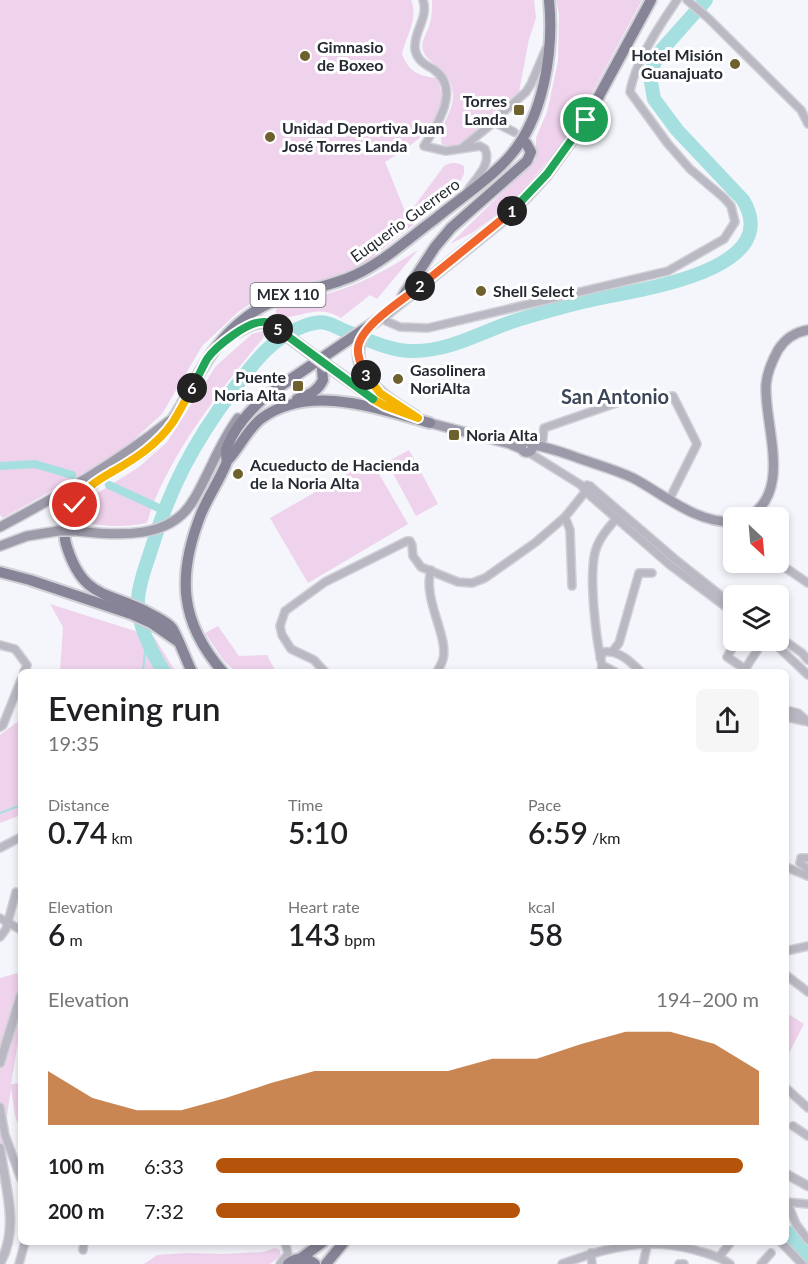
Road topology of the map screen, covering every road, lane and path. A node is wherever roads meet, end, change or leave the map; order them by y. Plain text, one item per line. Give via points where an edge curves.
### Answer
1 (423, 0) edge
2 (549, 0) edge
3 (651, 0) edge
4 (677, 0) edge
5 (689, 1) edge
6 (551, 39) junction
7 (808, 124) edge
8 (489, 125) junction
9 (514, 132) dead end
10 (526, 142) dead end
11 (460, 149) junction
12 (463, 197) junction
13 (396, 306) junction
14 (382, 317) junction
15 (368, 327) junction
16 (808, 330) edge
17 (210, 356) junction
18 (326, 368) junction
19 (266, 396) junction
20 (182, 405) junction
21 (418, 418) junction
22 (430, 423) junction
23 (252, 428) junction
24 (530, 447) junction
25 (227, 462) junction
26 (588, 489) junction
27 (669, 500) junction
28 (761, 507) edge
29 (565, 517) junction
30 (617, 518) junction
31 (723, 522) edge
32 (0, 527) edge
33 (0, 546) edge
34 (432, 570) junction
35 (789, 570) edge
36 (0, 572) edge
37 (652, 573) dead end
38 (808, 583) edge
39 (572, 586) dead end
40 (723, 597) edge
41 (723, 605) edge
42 (177, 641) junction
43 (789, 643) edge
44 (0, 645) edge
45 (731, 651) edge
46 (757, 651) edge
47 (783, 651) edge
48 (612, 652) junction
49 (808, 660) edge
50 (601, 665) edge
51 (25, 669) edge
52 (191, 669) edge
53 (221, 669) edge
54 (323, 669) edge
55 (438, 669) edge
56 (638, 669) edge
57 (808, 675) edge
58 (18, 688) edge
59 (789, 711) edge
60 (789, 718) edge
61 (807, 722) edge
62 (0, 727) edge
63 (18, 839) edge
64 (0, 848) edge
65 (808, 858) edge
66 (789, 868) edge
67 (808, 869) edge
68 (808, 876) edge
69 (16, 892) dead end
70 (3, 920) edge
71 (18, 928) edge
72 (0, 937) edge
73 (808, 946) edge
74 (789, 950) edge
75 (789, 977) edge
76 (808, 992) edge
77 (18, 1005) edge
78 (0, 1063) edge
79 (789, 1091) edge
80 (0, 1107) edge
81 (808, 1108) edge
82 (794, 1126) dead end
83 (808, 1136) edge
84 (0, 1148) edge
85 (18, 1171) edge
86 (789, 1176) edge
87 (808, 1186) edge
88 (789, 1202) edge
89 (808, 1204) edge
90 (789, 1209) edge
91 (808, 1240) edge
92 (24, 1245) edge
93 (286, 1245) edge
94 (319, 1245) edge
95 (342, 1245) edge
96 (629, 1245) edge
97 (648, 1245) edge
98 (670, 1245) edge
99 (729, 1245) edge
100 (784, 1245) edge
101 (591, 1253) junction
102 (771, 1253) dead end
103 (719, 1257) junction
104 (301, 1258) junction
105 (644, 1262) edge
106 (0, 1263) edge
107 (19, 1264) edge
108 (280, 1264) edge
109 (288, 1264) edge
110 (315, 1264) edge
111 (326, 1264) edge
112 (561, 1264) edge
113 (592, 1264) edge
114 (651, 1264) edge
115 (679, 1264) edge
116 (684, 1264) edge
117 (730, 1264) edge
118 (761, 1264) edge
119 (802, 1264) edge

1 - 11 street via 417,56 442,76 447,95 442,115 424,146 446,152
2 - 6 main road, Euquerio Guerrero / MEX 110
3 - 13 main road via 586,120 547,174 501,221
4 - 14 street via 655,31 630,92 690,169 731,206 735,222 724,238 668,271 483,316 428,328 400,327
5 - 7 street via 801,110
6 - 8 street via 526,92
6 - 12 main road, Euquerio Guerrero / MEX 110 via 539,96 521,139 509,158
8 - 9 street via 498,123
8 - 11 street
10 - 13 main road via 531,152 527,161 451,228
11 - 12 street via 480,146 488,157
12 - 17 main road, Euquerio Guerrero / MEX 110 via 363,271 267,303 235,327
13 - 14 main road
14 - 15 main road
15 - 19 main road
15 - 21 main road via 358,347 361,366 380,393
16 - 28 main road via 791,336 781,345 769,369 766,385 773,484
17 - 18 main road, bridge via 235,333 263,322 297,342
17 - 20 main road, Euquerio Guerrero / MEX 110
18 - 21 main road via 378,402
18 - 23 main road via 317,390 262,411
19 - 25 main road via 241,422 225,449
19 - 33 main road, bridge via 239,417 221,442 194,500 177,520 165,527 114,533 58,531
20 - 32 main road via 170,420 119,459
20 - 42 main road, Euquerio Guerrero / MEX 110 via 174,421 150,447 81,495 68,517 65,533 66,543 90,588 145,611 172,628
21 - 22 main road
22 - 23 main road via 354,404 320,401 272,412
22 - 24 main road
23 - 25 main road
24 - 26 street
24 - 27 main road via 616,471
24 - 27 street via 544,428 622,401 673,396 697,444
25 - 53 main road via 201,514 187,568 187,610 199,639
26 - 29 street
26 - 30 street
26 - 40 street
27 - 31 main road
29 - 34 street via 485,578 472,583 458,582
29 - 39 street via 570,531
30 - 41 street
30 - 50 street via 596,549 594,564 594,613
34 - 54 street via 418,564 407,541 325,582 285,610 280,626 291,649
34 - 55 street via 432,601 444,657
35 - 38 street
36 - 42 main road via 131,614
37 - 48 street via 639,573 619,643
42 - 52 main road, MEX 110
43 - 49 street
44 - 51 street via 15,649 27,664
45 - 46 street via 727,657 745,669
47 - 57 street
48 - 50 street via 604,652
48 - 56 street via 627,658
58 - 62 street
59 - 61 street
60 - 61 street
63 - 64 street
65 - 67 street via 801,858 800,863
66 - 68 street
69 - 70 street
70 - 71 street
70 - 72 street via 6,929
73 - 74 street
75 - 76 street
77 - 78 street
79 - 81 street
80 - 85 street
82 - 83 street
84 - 106 street via 11,1226
86 - 87 street
88 - 89 street
90 - 91 street
92 - 107 street
93 - 108 street via 288,1254
94 - 104 main road
95 - 111 main road
96 - 101 street
97 - 105 street
98 - 103 street
99 - 103 street
100 - 119 street
101 - 112 street
101 - 113 street
102 - 118 street
103 - 117 street
104 - 109 main road
104 - 110 main road
105 - 114 street
115 - 116 street

